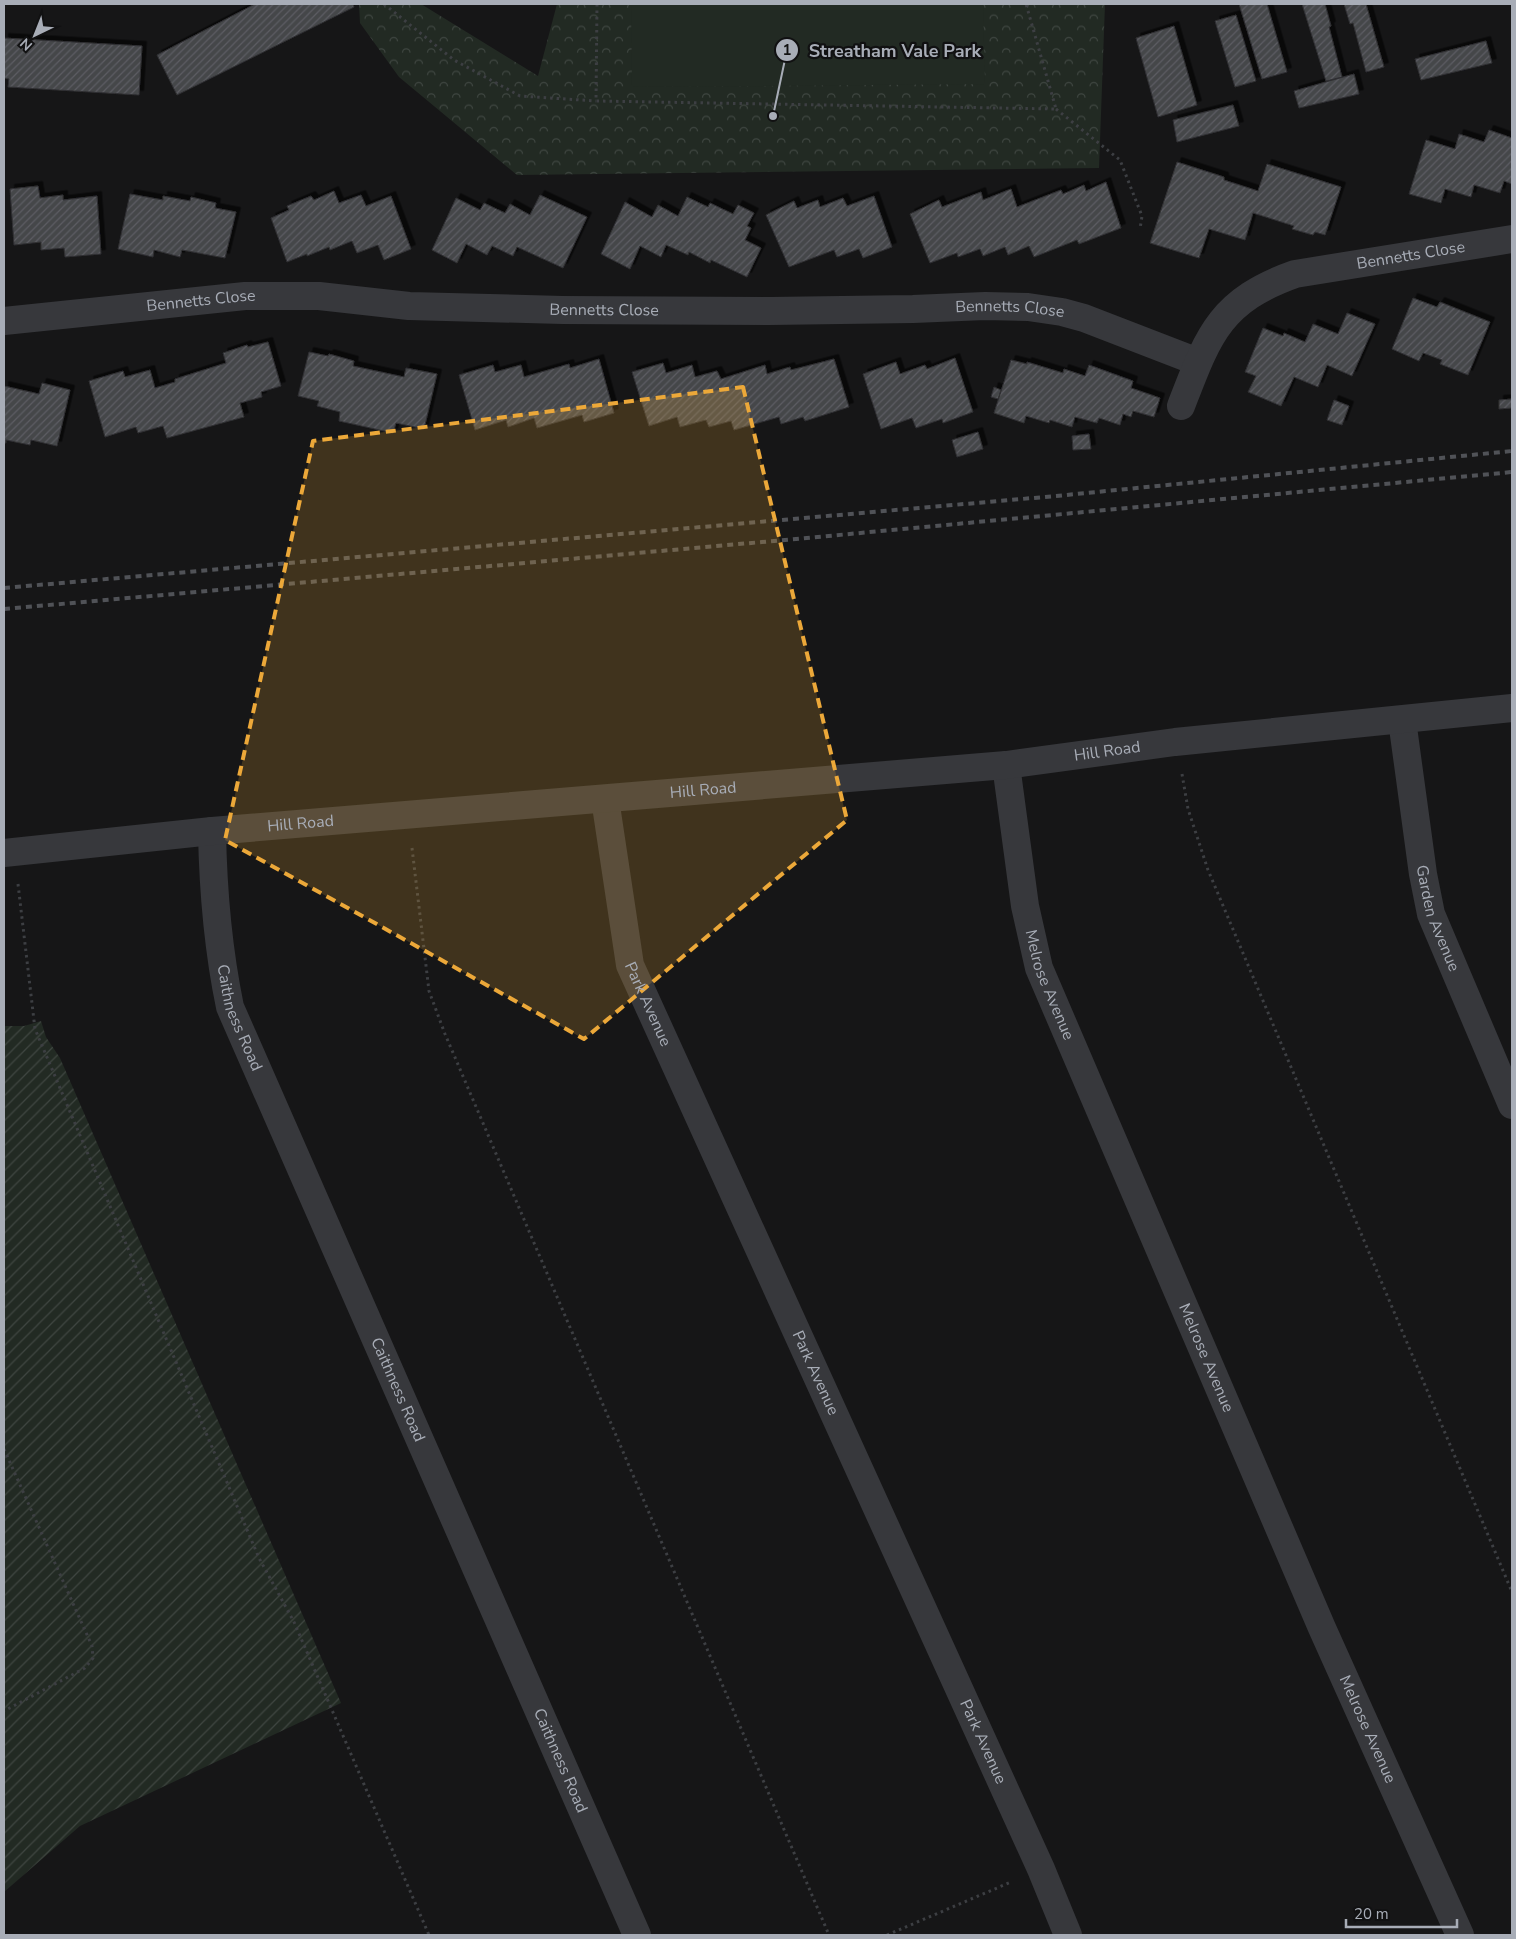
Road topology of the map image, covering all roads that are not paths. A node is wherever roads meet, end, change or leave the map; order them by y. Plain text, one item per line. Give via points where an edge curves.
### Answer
1 (1512, 239) edge
2 (4, 322) edge
3 (1198, 362) junction
4 (1181, 406) dead end
5 (1512, 708) edge
6 (1402, 720) junction
7 (1006, 765) junction
8 (605, 799) junction
9 (212, 831) junction
10 (9, 852) edge
11 (1512, 1106) edge
12 (636, 1935) edge
13 (1068, 1935) edge
14 (1460, 1935) edge

1 - 3 street, Bennetts Close via 1351,264 1295,274 1276,281 1245,298 1226,316 1207,341
2 - 3 street, Bennetts Close via 274,295 319,296 409,306 562,310 779,311 1010,306 1076,316
3 - 4 street, Bennetts Close
5 - 6 street, Hill Road
6 - 7 street, Hill Road via 1175,742
6 - 11 street, Garden Avenue via 1431,914
7 - 8 street, Hill Road
7 - 14 street, Melrose Avenue via 1025,906 1039,968 1322,1628
8 - 9 street, Hill Road
8 - 13 street, Park Avenue via 630,965 1041,1869
9 - 10 street, Hill Road
9 - 12 street, Caithness Road via 221,964 230,1007

